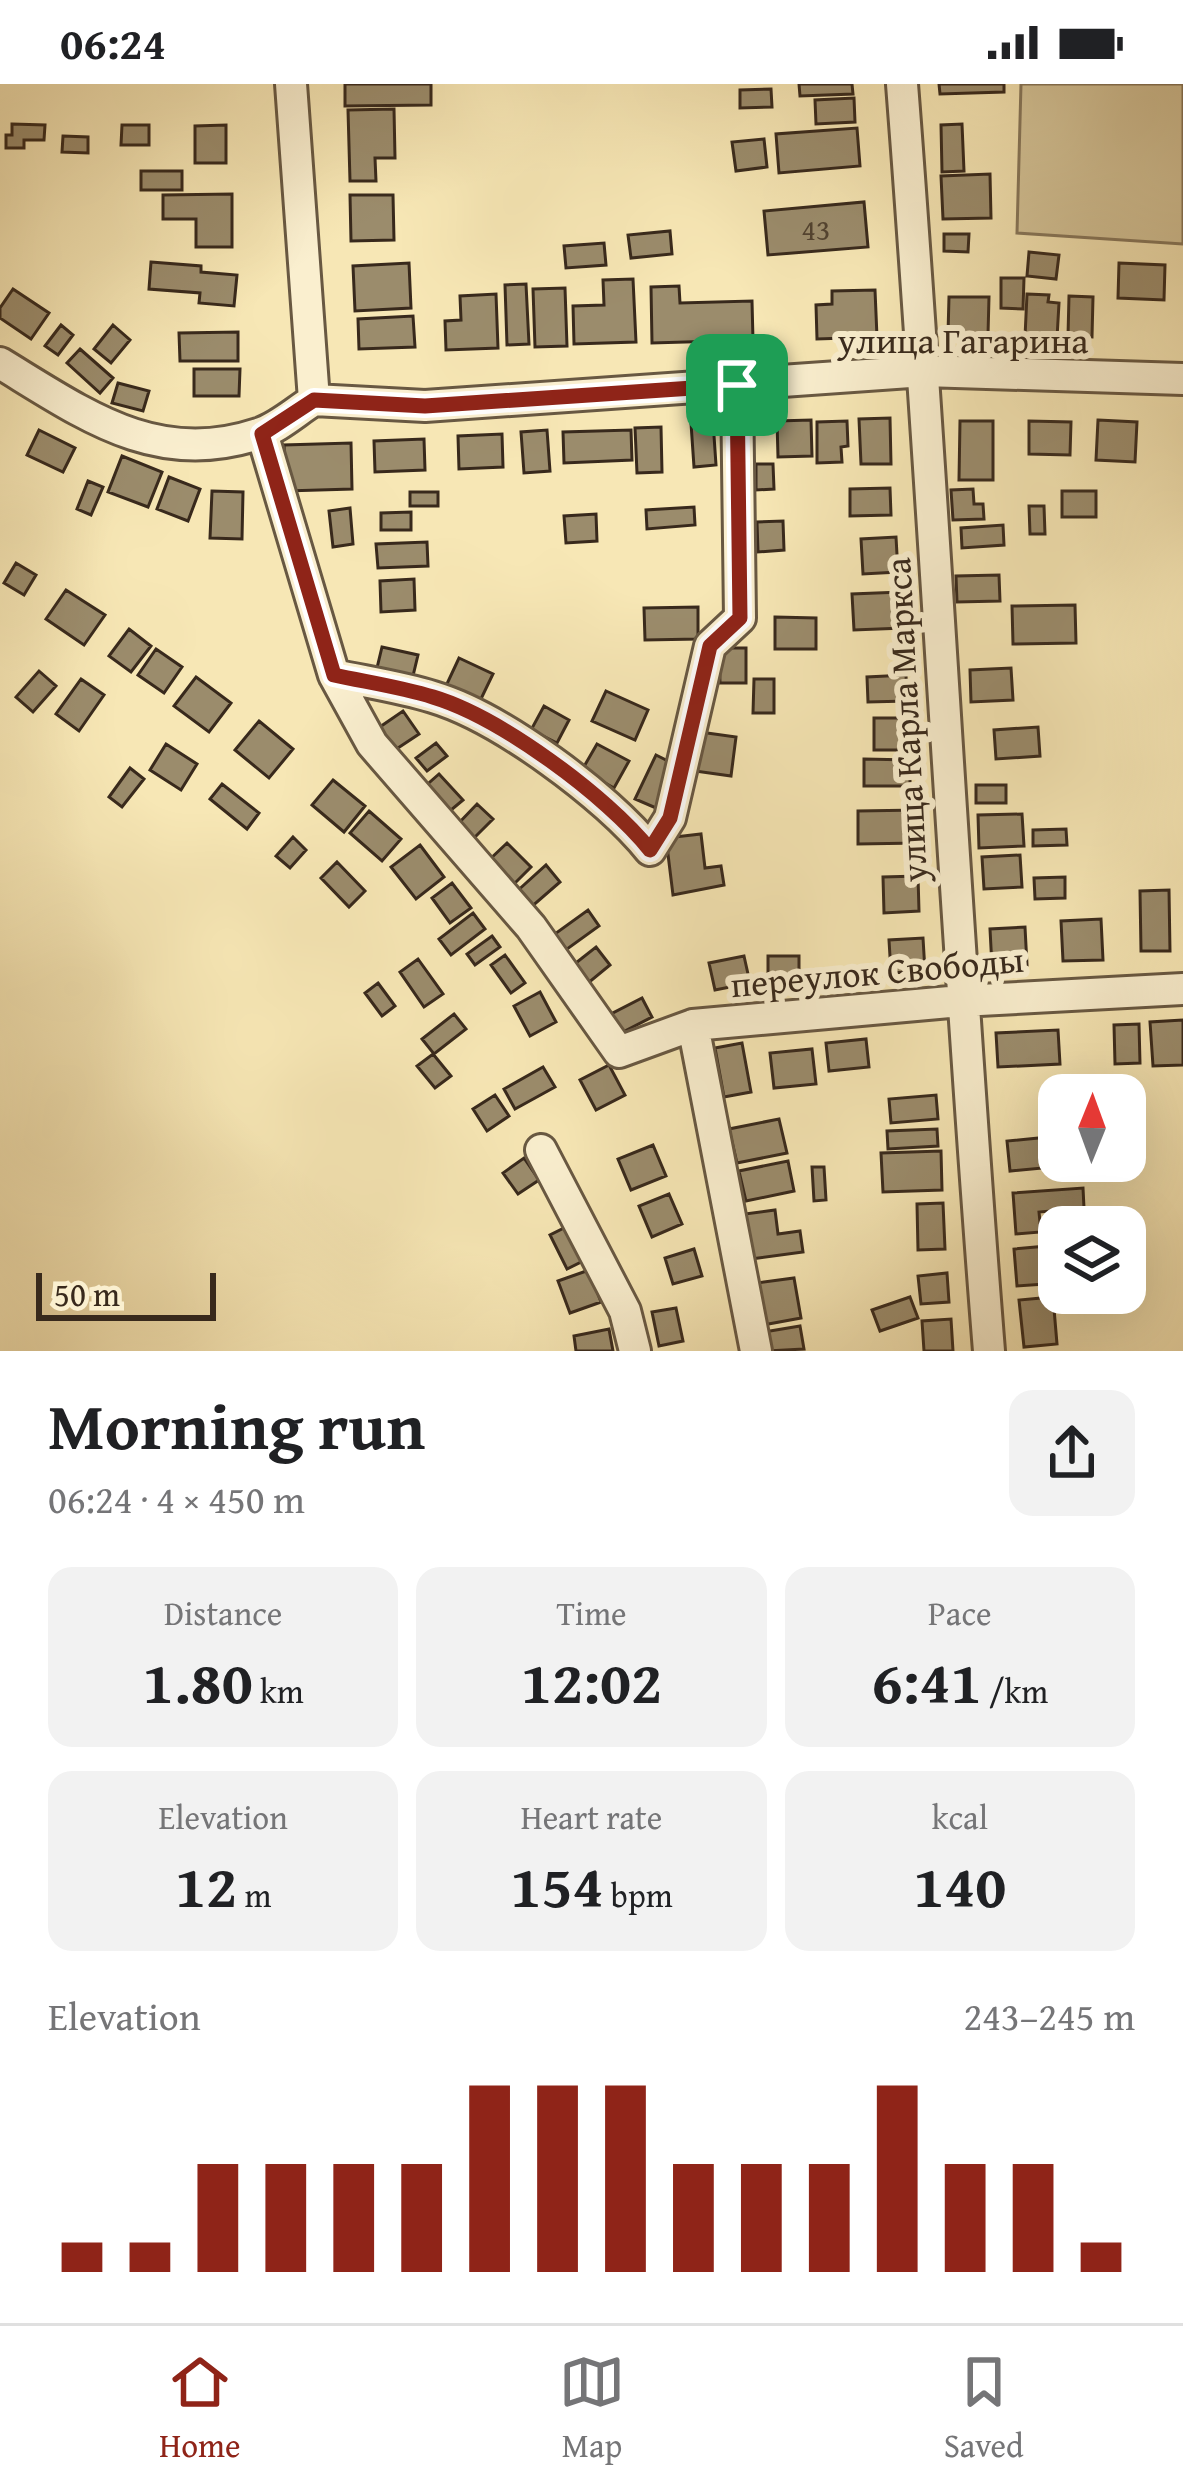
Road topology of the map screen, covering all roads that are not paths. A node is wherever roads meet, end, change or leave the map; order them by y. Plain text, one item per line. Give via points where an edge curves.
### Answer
1 (291, 84) edge
2 (902, 84) edge
3 (0, 364) edge
4 (925, 370) junction
5 (1183, 379) edge
6 (737, 385) junction
7 (314, 400) junction
8 (262, 434) junction
9 (334, 675) junction
10 (1183, 989) edge
11 (961, 1001) junction
12 (693, 1025) junction
13 (541, 1150) dead end
14 (634, 1351) edge
15 (756, 1351) edge
16 (989, 1351) edge

1 - 7 street
2 - 4 street, улица Карла Маркса
3 - 8 street via 112,430 165,445
4 - 5 street, улица Гагарина
4 - 6 street, улица Гагарина
4 - 11 street, улица Карла Маркса
6 - 7 street, улица Гагарина via 425,406
6 - 9 street via 740,618 710,646 670,818 650,850 626,819 518,739 436,698
7 - 8 street
8 - 9 street
9 - 12 street via 372,744 531,927 620,1052
10 - 11 street, переулок Свободы
11 - 12 street, переулок Свободы
11 - 16 street, улица Карла Маркса
12 - 15 street, переулок Свободы
13 - 14 street via 625,1311

